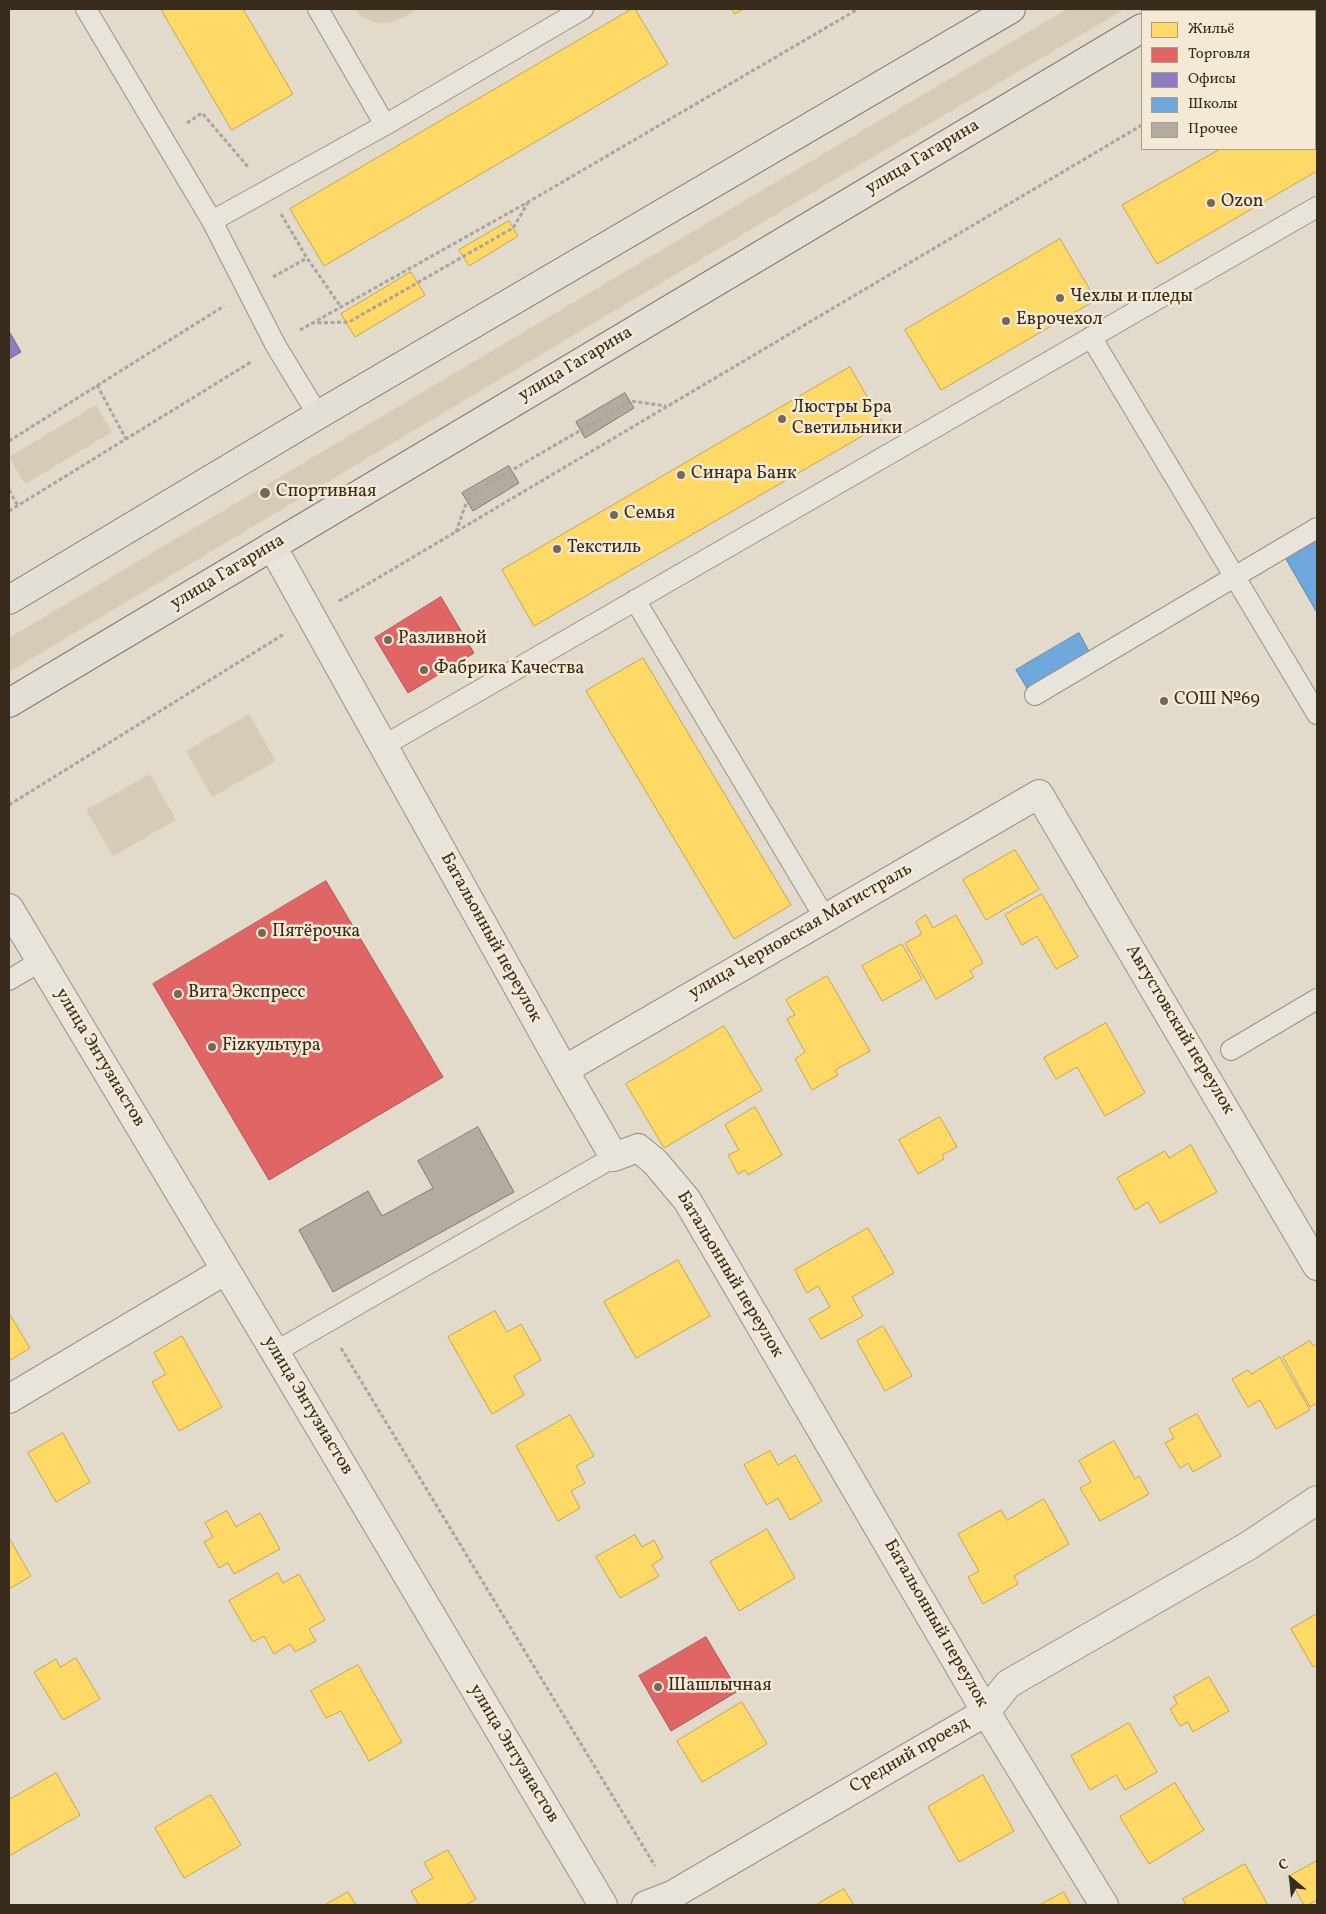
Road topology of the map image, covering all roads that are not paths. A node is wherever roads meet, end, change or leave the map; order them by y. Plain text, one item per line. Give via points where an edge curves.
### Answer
1 (86, 9) edge
2 (318, 9) edge
3 (583, 9) edge
4 (1011, 9) edge
5 (1141, 29) edge
6 (385, 125) junction
7 (1317, 207) edge
8 (212, 220) junction
9 (1091, 337) junction
10 (318, 415) junction
11 (1317, 528) edge
12 (272, 546) junction
13 (1234, 576) junction
14 (9, 600) edge
15 (636, 600) junction
16 (1035, 695) dead end
17 (9, 703) edge
18 (1317, 714) edge
19 (382, 746) junction
20 (1039, 794) joint
21 (9, 908) edge
22 (825, 918) junction
23 (41, 961) junction
24 (9, 980) edge
25 (1317, 999) edge
26 (1231, 1050) dead end
27 (564, 1070) junction
28 (614, 1157) junction
29 (1317, 1266) edge
30 (226, 1270) junction
31 (276, 1352) junction
32 (9, 1399) edge
33 (1317, 1500) edge
34 (986, 1712) junction
35 (603, 1905) edge
36 (646, 1905) edge
37 (1104, 1905) edge

1 - 8 lane
2 - 6 lane
3 - 6 lane
4 - 10 main road
5 - 12 main road, улица Гагарина
6 - 8 lane
7 - 9 lane
8 - 10 lane via 276,346
9 - 13 lane
9 - 15 lane
10 - 14 main road
11 - 13 lane
12 - 17 main road, улица Гагарина
12 - 19 street, Батальонный переулок
13 - 16 lane
13 - 18 lane
15 - 19 lane
15 - 22 lane
19 - 27 street, Батальонный переулок
20 - 22 street, улица Черновская Магистраль
20 - 29 street, Августовский переулок
21 - 23 street, улица Энтузиастов
22 - 27 street, улица Черновская Магистраль
23 - 24 lane
23 - 30 street, улица Энтузиастов
25 - 26 lane
27 - 28 street, Батальонный переулок
28 - 31 lane
28 - 34 street, Батальонный переулок via 638,1148 655,1162 687,1200
30 - 31 street, улица Энтузиастов
30 - 32 street
31 - 35 street, улица Энтузиастов
33 - 34 street, Средний проезд via 1248,1546 1008,1684
34 - 36 street, Средний проезд via 672,1895
34 - 37 street, Батальонный переулок

